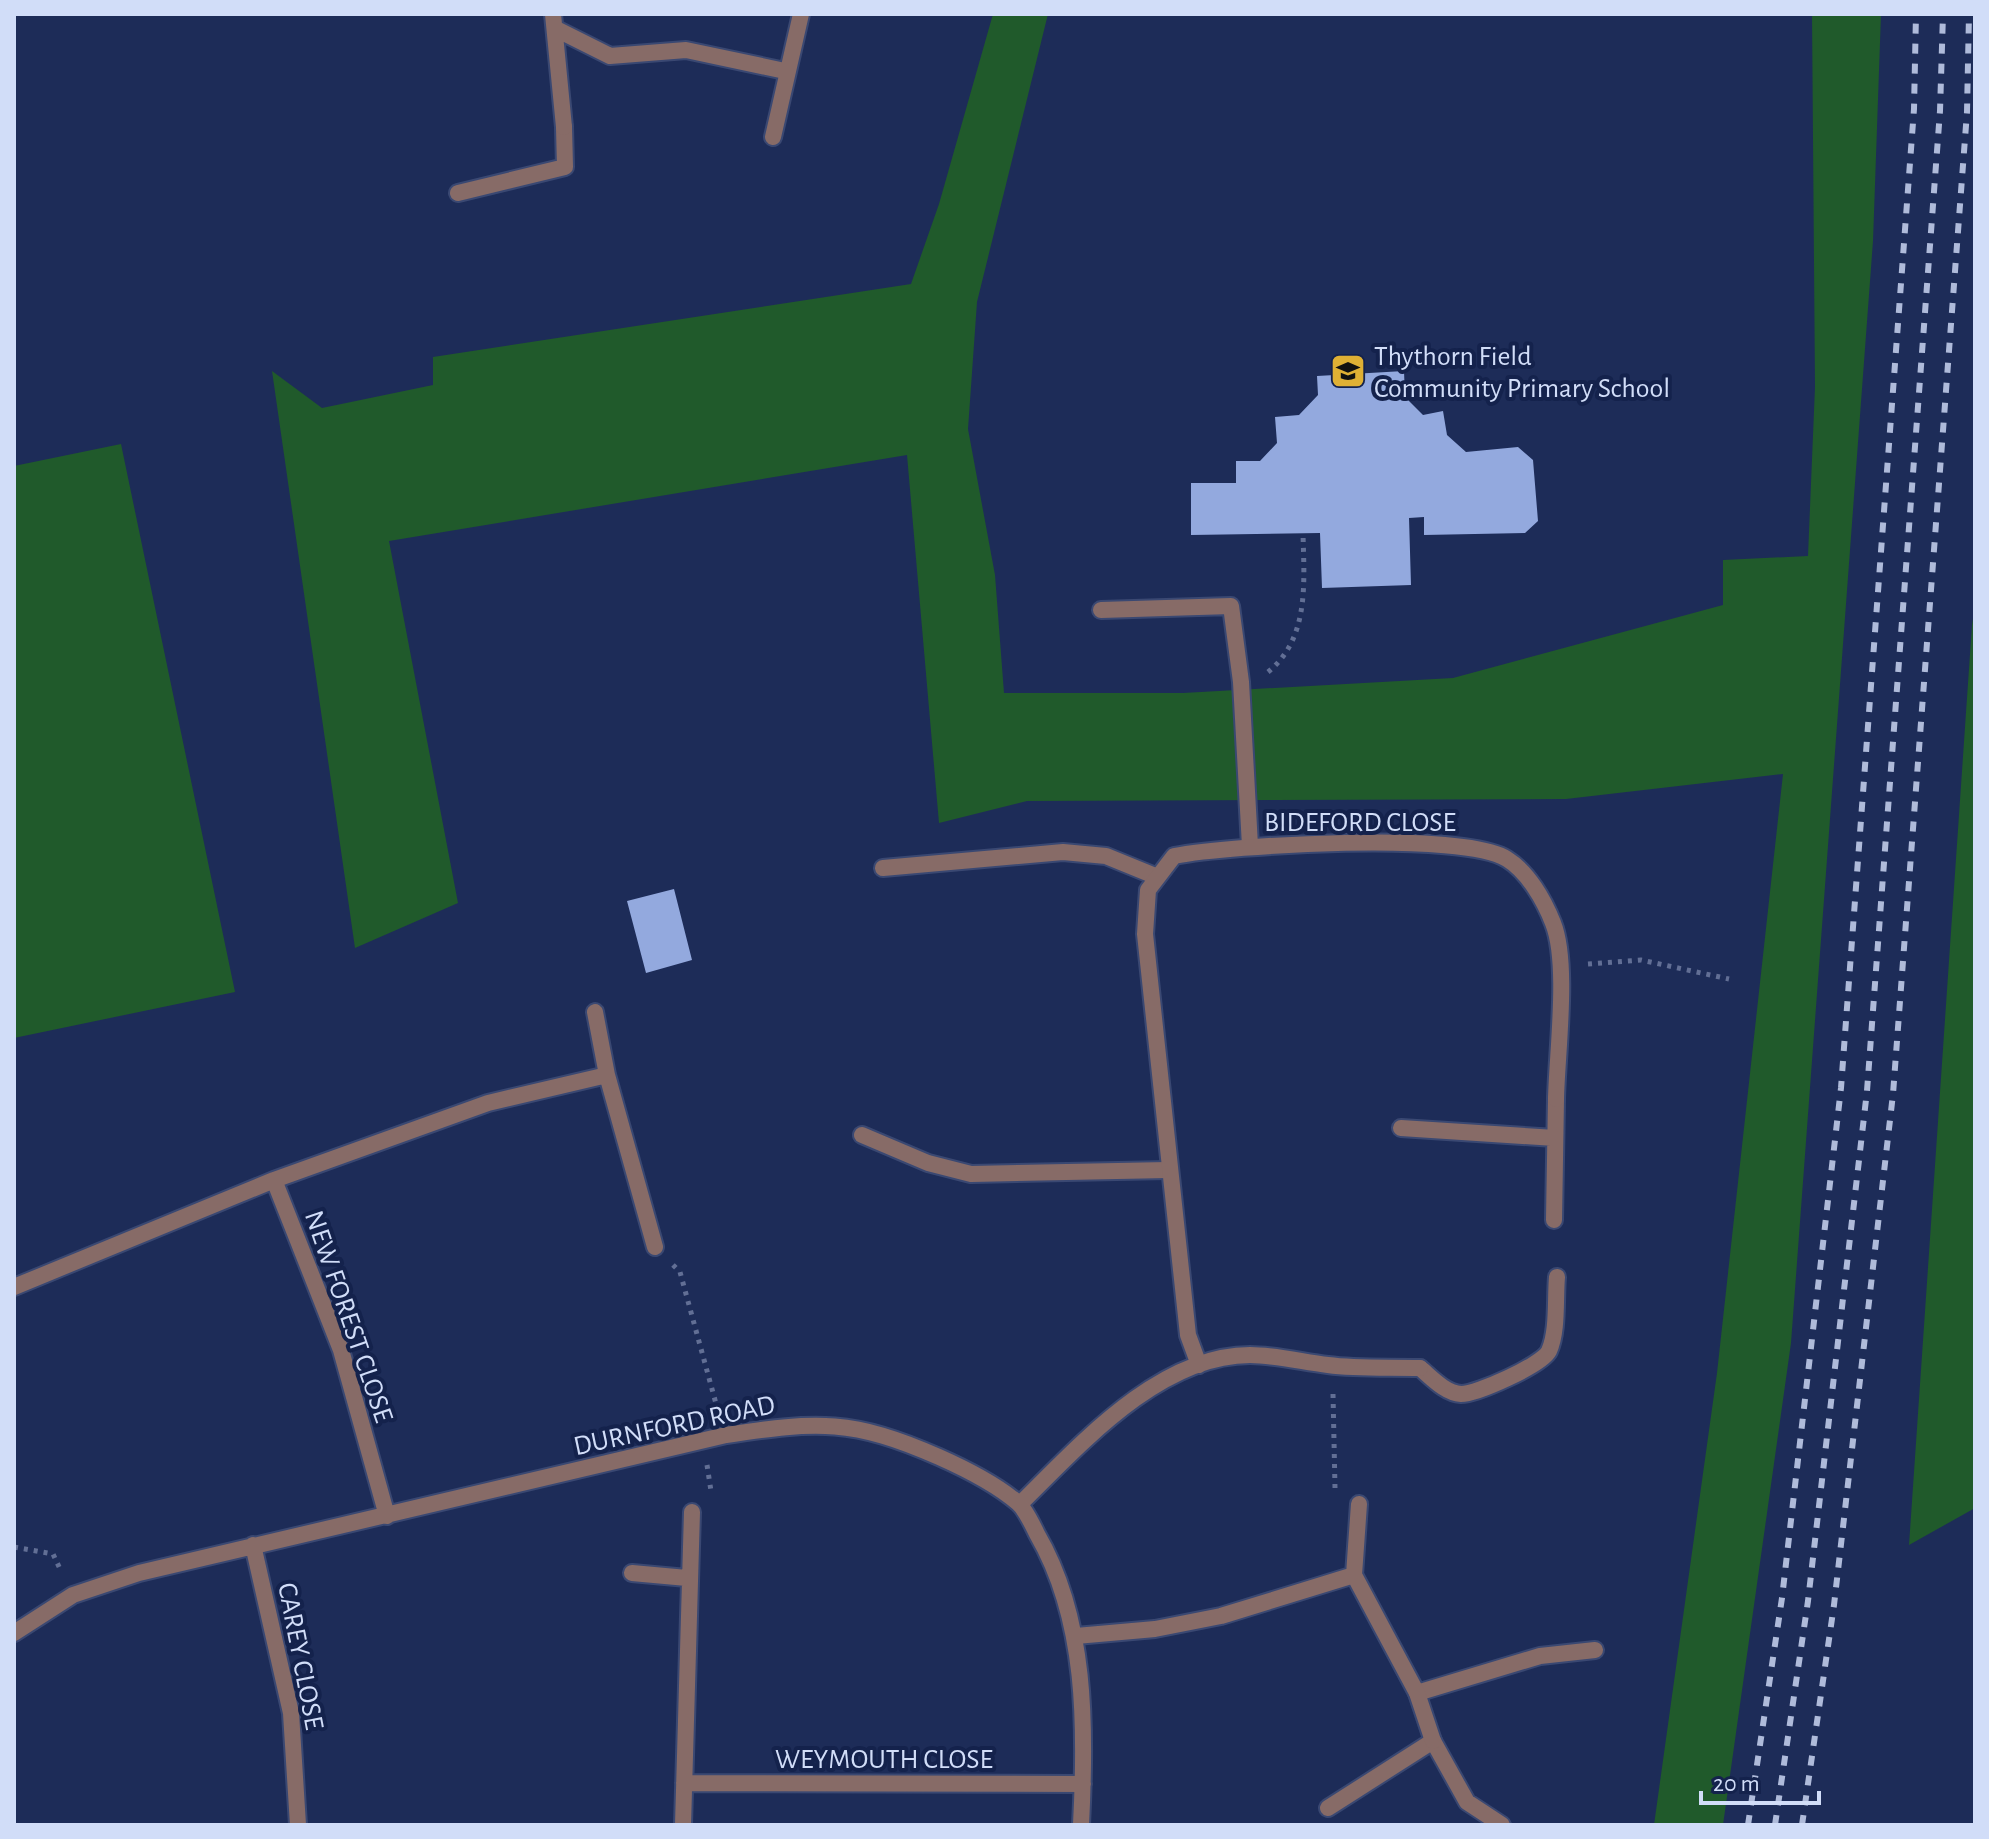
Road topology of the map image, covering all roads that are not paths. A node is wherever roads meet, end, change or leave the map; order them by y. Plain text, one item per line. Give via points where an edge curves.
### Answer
1 (801, 14) edge
2 (554, 22) edge
3 (785, 71) junction
4 (773, 137) dead end
5 (458, 193) dead end
6 (1101, 610) dead end
7 (1250, 846) junction
8 (883, 868) dead end
9 (1155, 876) junction
10 (595, 1012) dead end
11 (607, 1075) junction
12 (1401, 1128) dead end
13 (862, 1135) dead end
14 (1555, 1138) junction
15 (1168, 1170) junction
16 (274, 1180) junction
17 (1554, 1220) dead end
18 (655, 1247) road end
19 (1557, 1277) dead end
20 (14, 1287) edge
21 (1199, 1365) junction
22 (1020, 1504) junction
23 (1359, 1504) dead end
24 (692, 1512) dead end
25 (387, 1516) junction
26 (253, 1545) junction
27 (632, 1573) dead end
28 (1354, 1575) junction
29 (687, 1578) junction
30 (14, 1633) edge
31 (1076, 1636) junction
32 (1595, 1650) dead end
33 (1417, 1693) junction
34 (1433, 1741) junction
35 (684, 1783) junction
36 (1083, 1784) junction
37 (1328, 1808) dead end
38 (298, 1825) edge
39 (683, 1825) edge
40 (1081, 1825) edge
41 (1502, 1825) edge

1 - 3 street
2 - 3 street via 610,56 686,50
2 - 5 street via 565,167
3 - 4 street
6 - 7 street via 1231,606
7 - 9 street, BIDEFORD CLOSE via 1174,856
7 - 14 street, BIDEFORD CLOSE via 1435,844 1475,847 1507,859 1537,890 1554,924 1560,966
8 - 9 street via 1063,852 1106,856
9 - 15 street via 1148,890 1145,934
10 - 11 street
11 - 16 street via 488,1103
11 - 18 street
12 - 14 street
13 - 15 street via 928,1163 971,1174
14 - 17 street, BIDEFORD CLOSE
15 - 21 street via 1188,1335
16 - 20 street
16 - 25 street, NEW FOREST CLOSE via 341,1350
19 - 21 street via 1547,1354 1536,1365 1461,1394 1444,1388 1420,1368 1333,1366 1249,1355
21 - 22 street via 1104,1421
22 - 25 street, DURNFORD ROAD via 964,1468 890,1436 842,1425 795,1425 726,1435
22 - 31 street, DURNFORD ROAD via 1056,1565
23 - 28 street
24 - 29 street
25 - 26 street, DURNFORD ROAD
26 - 30 street, DURNFORD ROAD via 73,1595
26 - 38 street, CAREY CLOSE via 291,1713
27 - 29 street
28 - 31 street via 1221,1616
28 - 33 street
29 - 35 street
31 - 36 street, DURNFORD ROAD
32 - 33 street via 1540,1656
33 - 34 street
34 - 37 street
34 - 41 street via 1467,1802
35 - 36 street, WEYMOUTH CLOSE
35 - 39 street
36 - 40 street, DURNFORD ROAD

